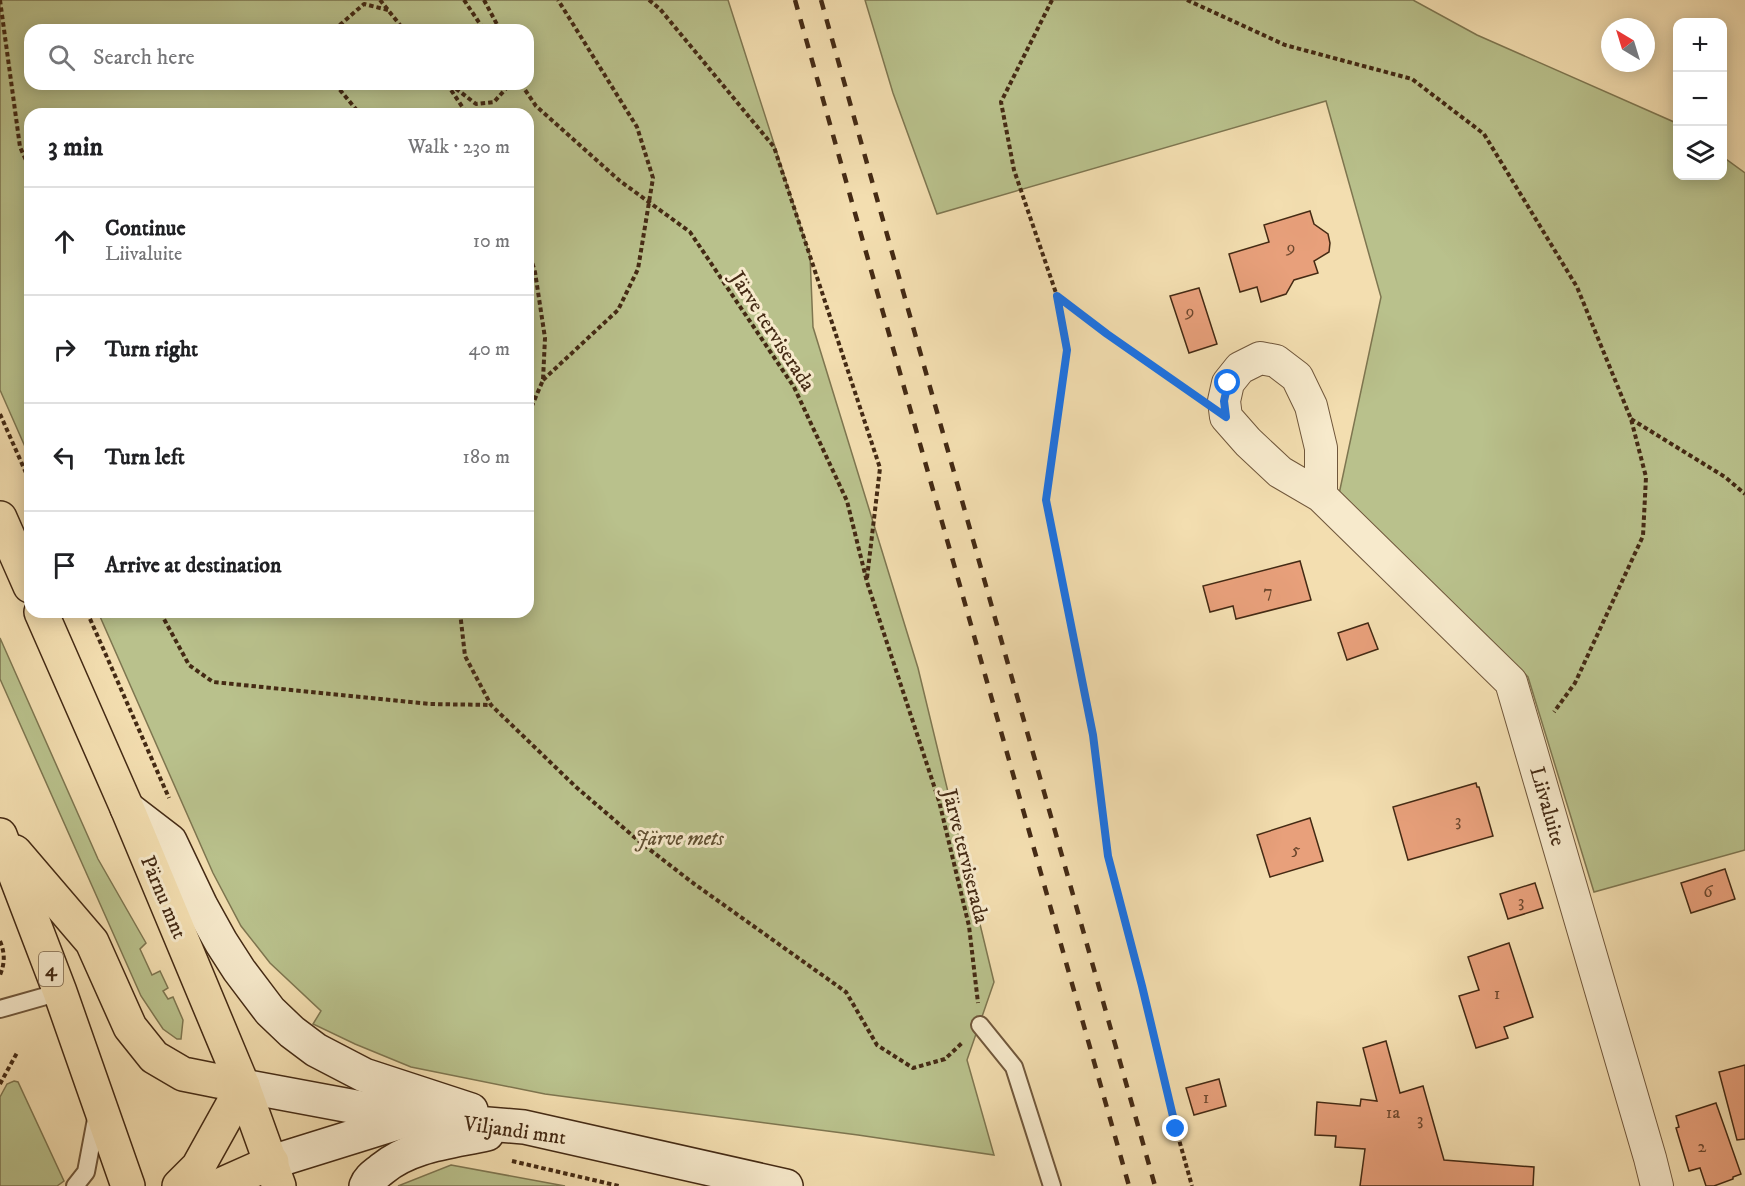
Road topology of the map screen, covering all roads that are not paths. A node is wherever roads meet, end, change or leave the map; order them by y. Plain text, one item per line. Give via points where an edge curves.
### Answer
1 (1321, 496) junction
2 (0, 518) edge
3 (24, 572) edge
4 (44, 618) edge
5 (127, 808) junction
6 (0, 835) edge
7 (60, 992) junction
8 (0, 1010) edge
9 (980, 1025) road end
10 (243, 1086) junction
11 (99, 1104) junction
12 (415, 1118) junction
13 (524, 1127) junction
14 (275, 1174) edge
15 (75, 1186) edge
16 (128, 1186) edge
17 (179, 1186) edge
18 (218, 1186) edge
19 (366, 1186) edge
20 (786, 1186) edge
21 (1052, 1186) edge
22 (1657, 1186) edge

1 - 1 street, Liivaluite via 1321,447 1311,406 1297,377 1276,361 1260,358 1240,368 1228,383 1226,417 1280,472
1 - 22 street, Liivaluite via 1512,682
2 - 3 highway
4 - 5 highway, Pärnu mnt
5 - 10 highway, Pärnu mnt
5 - 13 main road via 170,841 220,942 270,1011 292,1032 316,1050 364,1075
6 - 7 highway, 4
6 - 10 highway via 92,942 130,1027 154,1057 183,1074
7 - 8 lane
7 - 11 highway, 4
9 - 21 lane via 1014,1067
10 - 12 main road, Viljandi mnt
10 - 14 highway, Pärnu mnt
10 - 17 highway via 198,1167
11 - 15 lane via 86,1172
11 - 16 highway, 4
12 - 13 main road, Viljandi mnt
12 - 14 main road
13 - 19 main road via 425,1147 392,1161
13 - 20 main road, Viljandi mnt
14 - 18 highway

